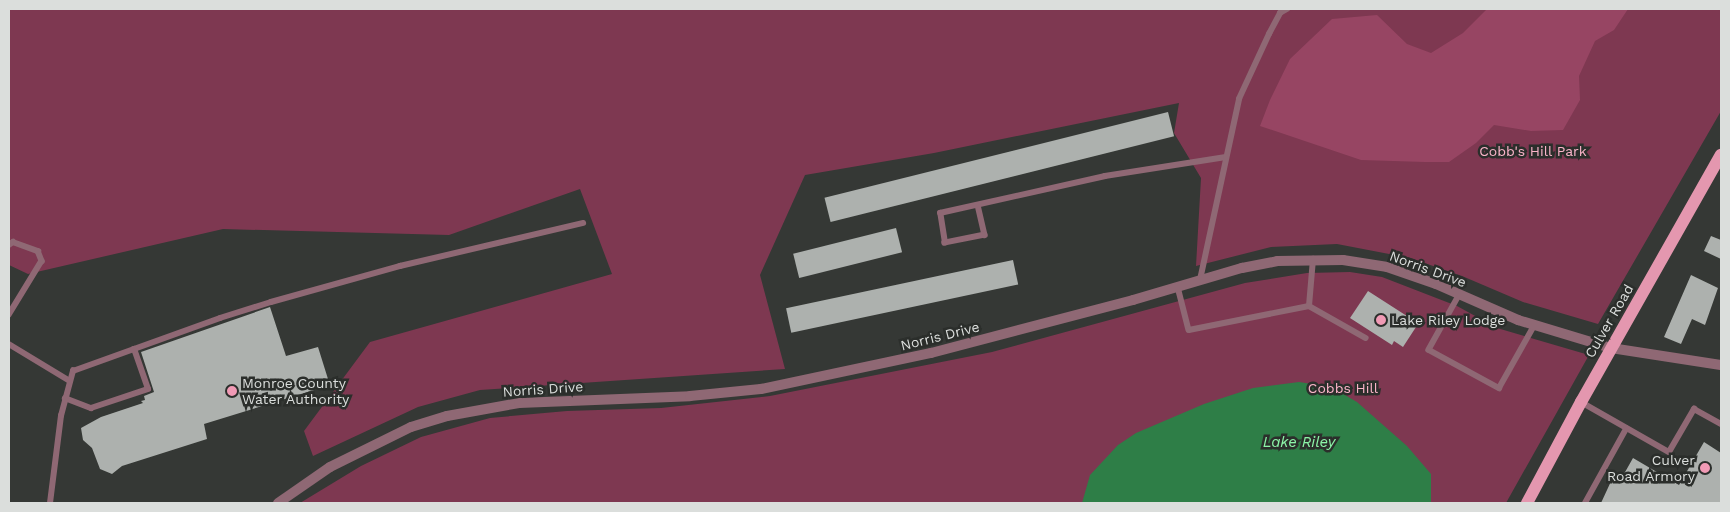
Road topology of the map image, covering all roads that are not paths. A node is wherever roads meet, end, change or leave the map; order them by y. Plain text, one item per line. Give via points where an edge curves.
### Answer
1 (1287, 9) edge
2 (1721, 155) edge
3 (1226, 157) junction
4 (978, 205) junction
5 (582, 223) dead end
6 (9, 245) edge
7 (1313, 259) junction
8 (1200, 280) junction
9 (1178, 287) junction
10 (1460, 294) junction
11 (1309, 306) junction
12 (9, 314) edge
13 (1534, 326) junction
14 (1366, 338) dead end
15 (9, 344) edge
16 (1611, 348) junction
17 (134, 349) junction
18 (1721, 365) edge
19 (70, 382) junction
20 (65, 398) junction
21 (1581, 402) junction
22 (1721, 424) edge
23 (1626, 429) junction
24 (50, 503) edge
25 (278, 503) edge
26 (1527, 503) edge
27 (1585, 503) edge

1 - 3 lane via 1280,14 1269,34 1238,100
2 - 16 main road, Culver Road
3 - 4 lane via 1105,176
3 - 8 lane
4 - 4 lane via 940,213 945,244 985,235
5 - 17 lane via 400,266 220,318
6 - 12 lane via 14,242 38,251 42,261
7 - 8 street, Norris Drive via 1277,261
7 - 10 street, Norris Drive via 1387,267
7 - 11 lane
8 - 9 street, Norris Drive
9 - 11 lane via 1189,330
9 - 25 street, Norris Drive via 931,353 761,389 690,396 518,403 447,416 411,427 338,462
10 - 13 street, Norris Drive
10 - 13 lane via 1429,350 1499,388
11 - 14 lane
13 - 16 street, Norris Drive
15 - 19 lane
16 - 18 street, Norris Drive
16 - 21 main road, Culver Road
17 - 19 lane via 72,372
17 - 20 lane via 148,389 90,408
19 - 20 lane
20 - 24 lane
21 - 23 lane
21 - 26 main road, Culver Road
22 - 23 lane via 1694,409 1669,452
23 - 27 lane

